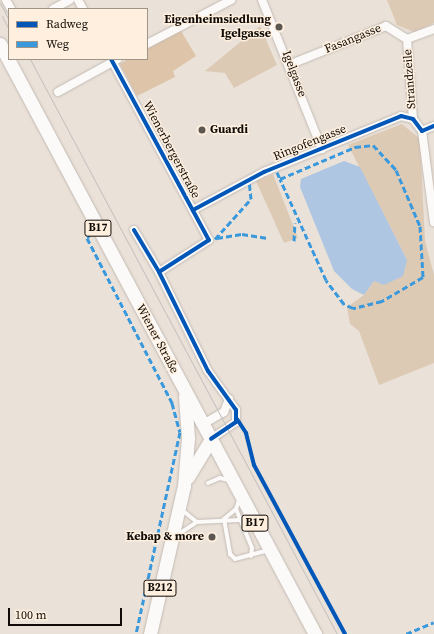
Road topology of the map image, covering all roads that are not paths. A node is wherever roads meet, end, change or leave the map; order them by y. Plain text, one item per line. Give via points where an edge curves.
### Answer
1 (70, 0) edge
2 (230, 0) edge
3 (262, 0) edge
4 (55, 8) edge
5 (434, 28) edge
6 (407, 39) junction
7 (148, 43) edge
8 (0, 44) edge
9 (8, 59) edge
10 (9, 60) edge
11 (114, 60) edge
12 (291, 64) junction
13 (58, 92) dead end
14 (413, 119) junction
15 (434, 126) edge
16 (422, 131) junction
17 (322, 149) junction
18 (193, 210) junction
19 (434, 222) edge
20 (134, 230) dead end
21 (159, 272) junction
22 (184, 390) junction
23 (229, 399) junction
24 (203, 424) junction
25 (211, 439) junction
26 (233, 481) junction
27 (208, 483) dead end
28 (184, 486) junction
29 (241, 496) junction
30 (179, 505) junction
31 (236, 509) junction
32 (224, 519) junction
33 (239, 520) junction
34 (197, 522) junction
35 (170, 542) junction
36 (270, 549) junction
37 (251, 556) junction
38 (150, 634) edge
39 (315, 634) edge

1 - 4 street
2 - 7 street
3 - 12 street, Igelgasse
5 - 6 street
6 - 12 street, Fasangasse via 386,26
6 - 14 street, Strandzeile
8 - 9 main road, Wiener Straße / B17
10 - 22 main road, Wiener Straße / B17
11 - 13 street
11 - 18 street, Wienerbergerstraße
12 - 17 street, Igelgasse
14 - 16 street
14 - 17 street, Ringofengasse via 401,116
15 - 16 street
16 - 19 street
17 - 18 street, Ringofengasse
18 - 21 street, Wienerbergerstraße via 209,240
20 - 21 street
21 - 23 street via 208,371
22 - 24 main road, Wiener Straße / B17
22 - 28 main road, B212 via 188,438
23 - 24 street via 224,412
23 - 25 street via 237,419
24 - 25 main road, Wiener Straße / B17
25 - 26 main road, Wiener Straße / B17
25 - 28 main road, B212
26 - 27 lane via 220,478
26 - 29 main road, Wiener Straße / B17
28 - 30 main road, B212
29 - 31 lane
29 - 36 main road, Wiener Straße / B17
30 - 34 lane via 189,519
30 - 35 main road, B212
31 - 32 lane
31 - 33 lane
32 - 33 lane
32 - 34 lane
32 - 37 lane via 230,554 242,560
33 - 37 lane via 252,548
34 - 35 lane
35 - 38 main road, B212
36 - 37 lane
36 - 39 main road, Wiener Straße / B17

